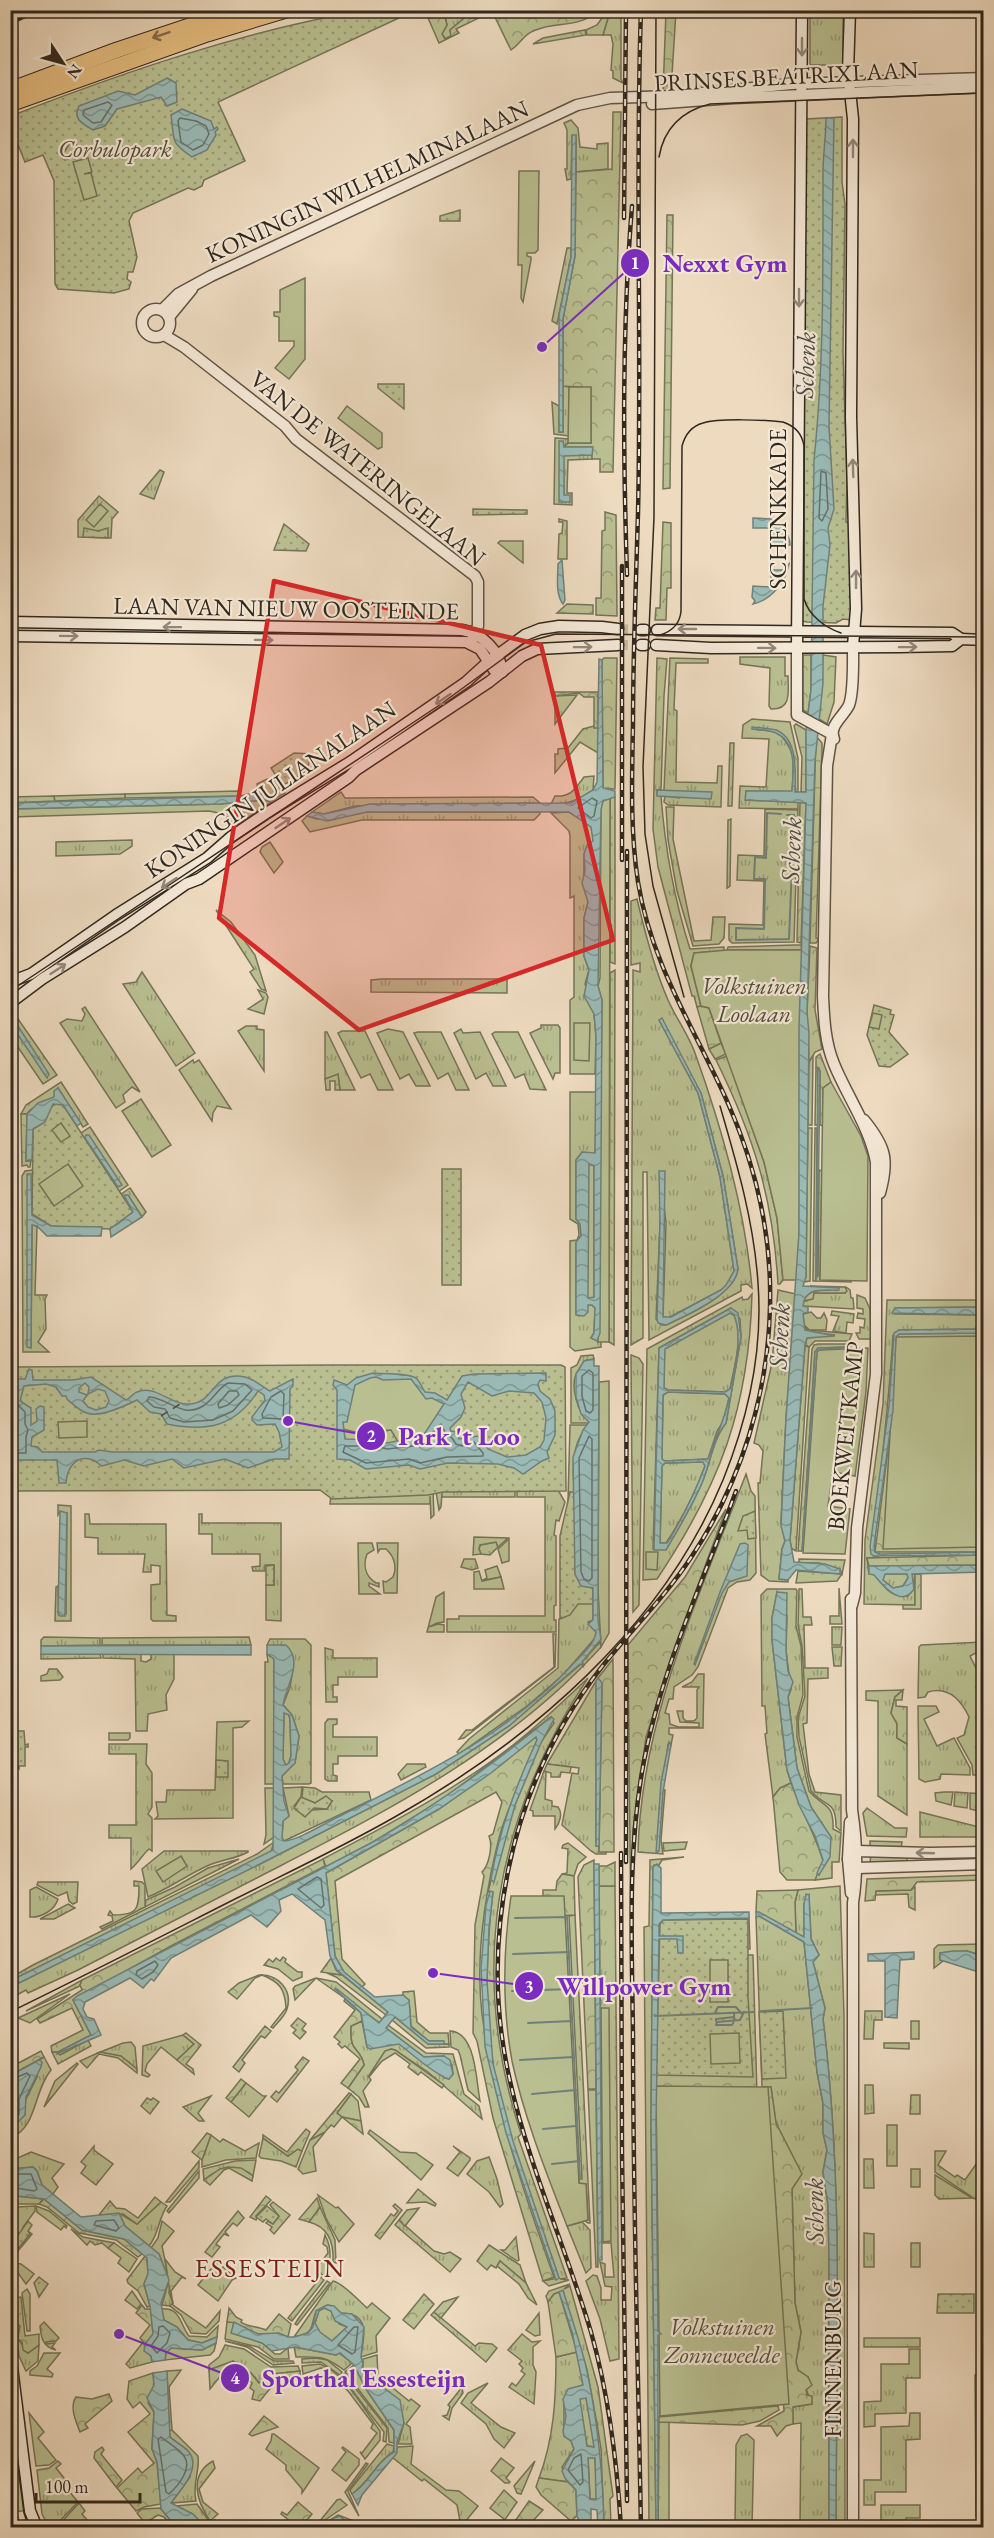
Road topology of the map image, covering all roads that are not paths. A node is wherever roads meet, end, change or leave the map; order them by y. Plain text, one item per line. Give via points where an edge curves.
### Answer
1 (237, 10) edge
2 (286, 10) edge
3 (802, 10) edge
4 (850, 10) edge
5 (984, 78) edge
6 (851, 87) junction
7 (984, 87) edge
8 (10, 90) edge
9 (802, 90) junction
10 (600, 99) joint
11 (10, 105) edge
12 (590, 106) joint
13 (559, 113) junction
14 (166, 322) joint
15 (10, 622) edge
16 (618, 629) tunnel mouth
17 (657, 630) dead end
18 (797, 630) junction
19 (853, 631) junction
20 (10, 636) edge
21 (473, 638) junction
22 (961, 639) junction
23 (984, 640) edge
24 (618, 645) tunnel mouth
25 (647, 645) tunnel mouth
26 (853, 646) junction
27 (797, 647) junction
28 (492, 659) junction
29 (502, 672) junction
30 (832, 734) junction
31 (10, 982) edge
32 (10, 1003) edge
33 (852, 1810) junction
34 (857, 1851) junction
35 (984, 1852) edge
36 (848, 1859) junction
37 (984, 1864) edge
38 (857, 1868) junction
39 (853, 1903) junction
40 (10, 2351) edge
41 (10, 2508) edge
42 (13, 2527) edge
43 (35, 2527) edge
44 (853, 2528) edge

1 -> 8 highway
2 - 11 highway via 207,34
3 -> 9 main road, SCHENKKADE
4 - 6 main road
5 - 6 main road, PRINSES BEATRIXLAAN
6 - 7 main road, PRINSES BEATRIXLAAN
6 - 9 main road, PRINSES BEATRIXLAAN
19 -> 6 main road via 856,550 851,417
9 - 10 main road, PRINSES BEATRIXLAAN
9 - 12 main road, PRINSES BEATRIXLAAN via 669,104
9 -> 18 main road, SCHENKKADE
10 - 13 main road, KONINGIN WILHELMINALAAN
12 - 13 main road, KONINGIN WILHELMINALAAN
13 - 14 main road, KONINGIN WILHELMINALAAN via 178,294
14 - 21 main road, VAN DE WATERINGELAAN via 184,347 285,426 296,439 475,576 478,592
21 -> 15 main road, LAAN VAN NIEUW OOSTEINDE via 456,630
16 - 28 main road, KONINGIN JULIANALAAN via 549,627 525,635
18 -> 17 main road
18 - 19 main road
18 - 27 main road, SCHENKKADE
19 - 22 main road via 952,633
19 - 26 main road
20 -> 21 main road, LAAN VAN NIEUW OOSTEINDE
21 - 28 main road, LAAN VAN NIEUW OOSTEINDE
22 - 23 main road
26 -> 22 main road via 952,646
29 -> 24 main road, KONINGIN JULIANALAAN via 537,649
25 -> 27 main road
26 - 27 main road
26 - 30 main road via 850,702
27 - 30 main road, SCHENKKADE via 797,715
28 - 29 main road, LAAN VAN NIEUW OOSTEINDE via 494,670
28 -> 31 main road, KONINGIN JULIANALAAN via 456,690 231,837 207,858 31,974
32 -> 29 main road, KONINGIN JULIANALAAN
30 - 33 main road, BOEKWEITKAMP via 824,1020 833,1063 880,1160 874,1406 855,1546 852,1605
33 - 34 main road, BOEKWEITKAMP
33 - 36 main road, BOEKWEITKAMP
35 -> 34 main road
34 - 36 main road
34 - 38 main road, BOEKWEITKAMP
36 - 38 main road
36 - 39 main road, FINNENBURG
37 - 38 main road
38 - 39 main road, FINNENBURG
39 - 44 main road, FINNENBURG
40 - 43 main road
41 - 42 main road
42 - 43 main road

